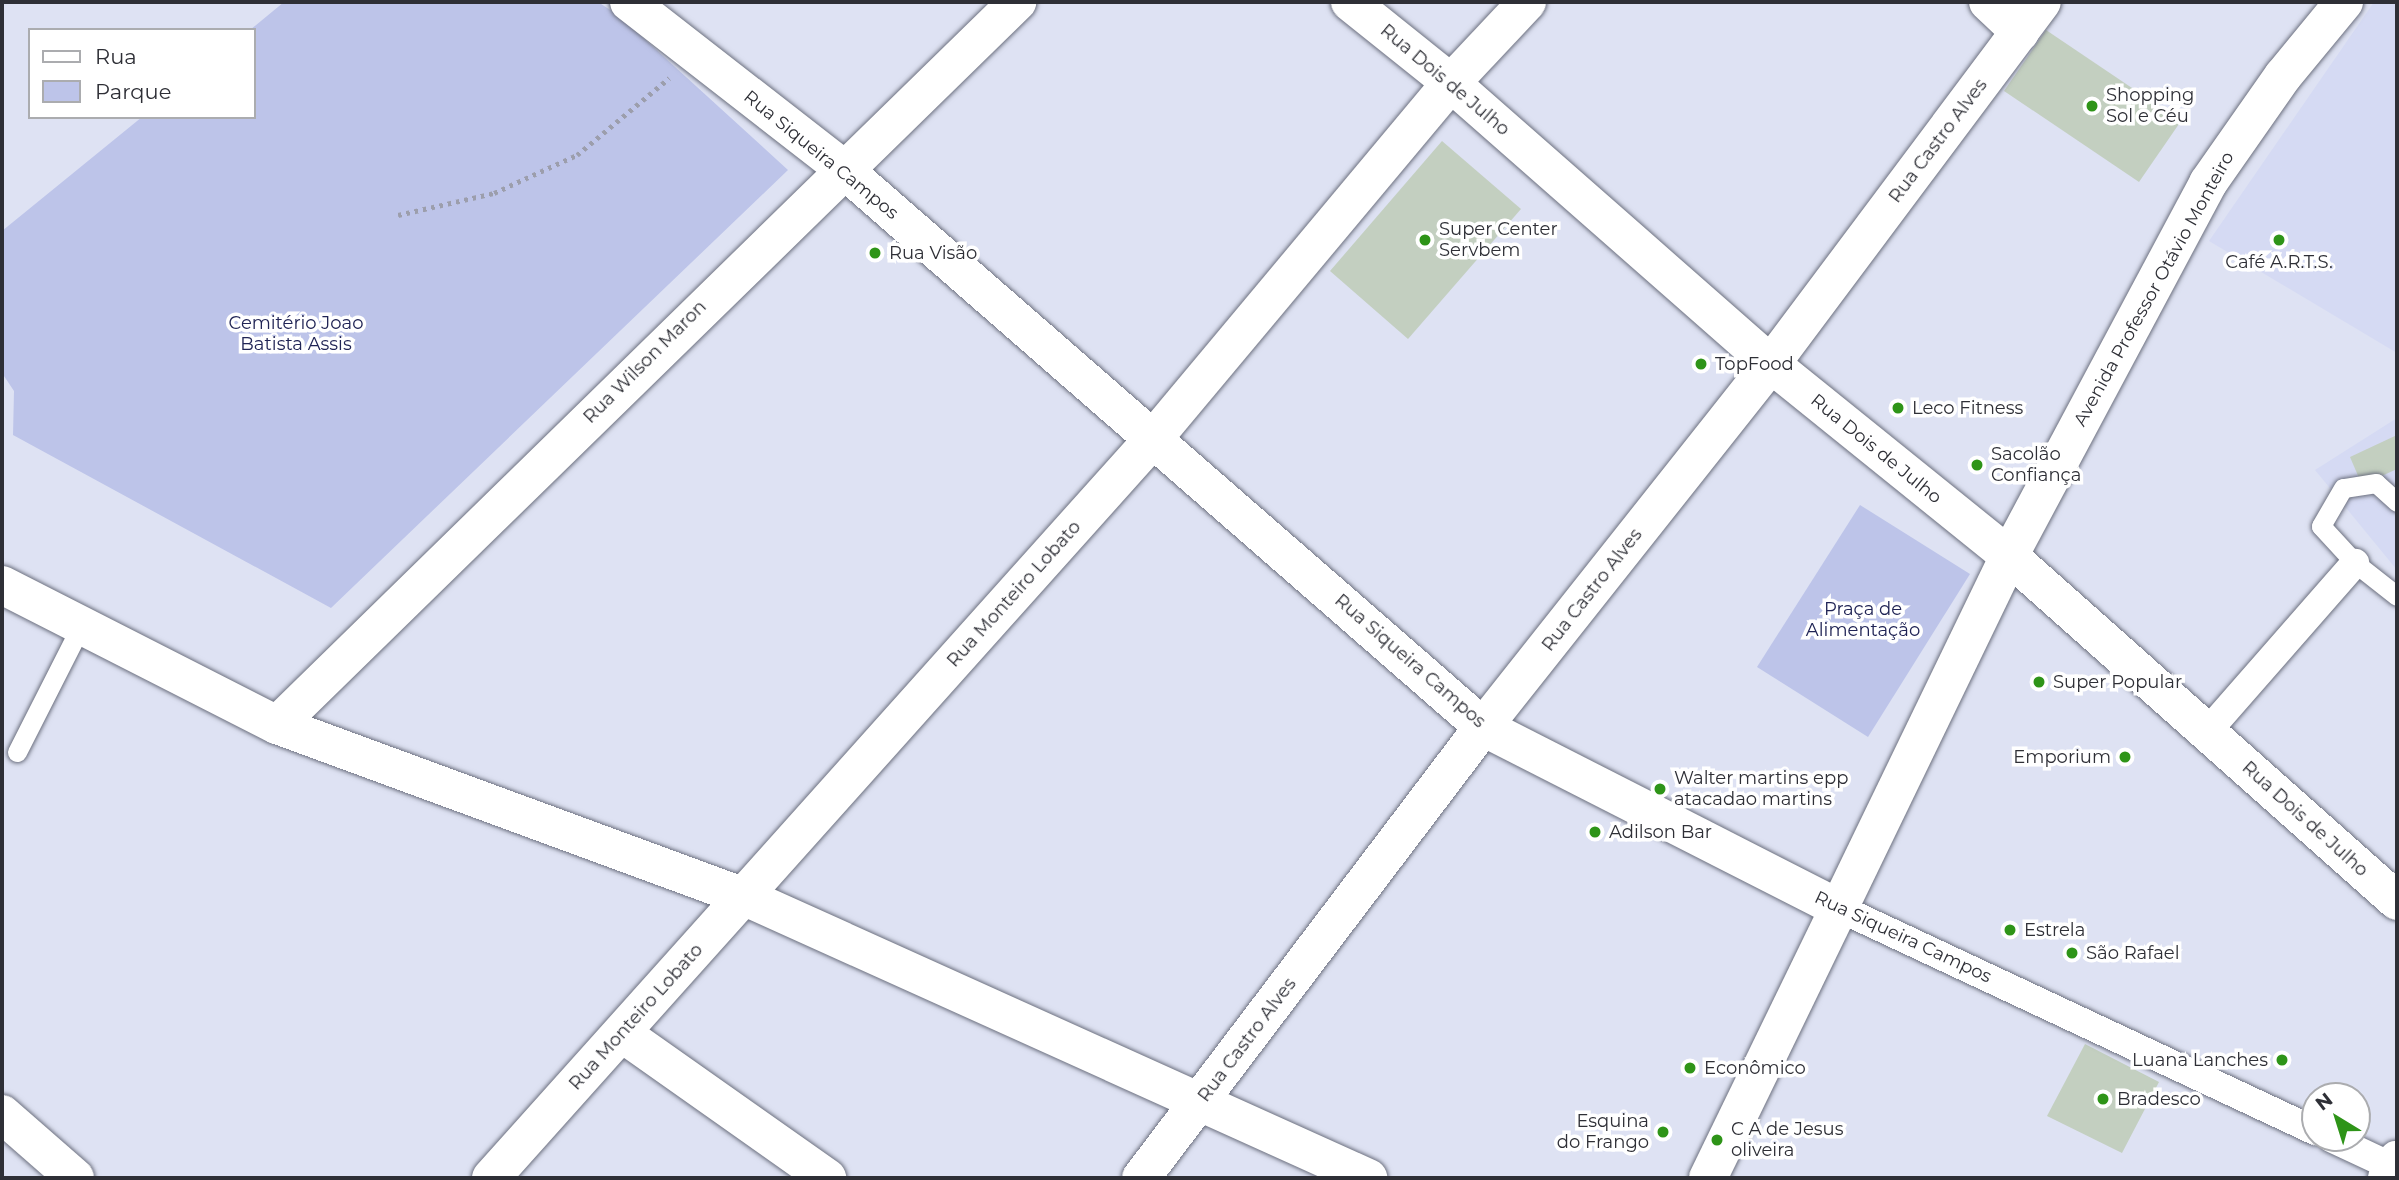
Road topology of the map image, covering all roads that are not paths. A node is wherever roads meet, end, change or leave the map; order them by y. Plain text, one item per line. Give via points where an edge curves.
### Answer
1 (629, 2) edge
2 (1017, 2) edge
3 (1350, 2) edge
4 (1527, 2) edge
5 (1988, 2) edge
6 (2042, 2) edge
7 (2344, 2) edge
8 (2020, 32) junction
9 (1451, 83) junction
10 (842, 168) junction
11 (1771, 364) junction
12 (1153, 439) junction
13 (2397, 502) edge
14 (2009, 556) junction
15 (2355, 563) junction
16 (2, 585) edge
17 (2397, 596) edge
18 (81, 626) junction
19 (277, 725) junction
20 (1483, 727) junction
21 (2207, 732) junction
22 (17, 752) dead end
23 (743, 896) junction
24 (2397, 901) edge
25 (1839, 908) junction
26 (624, 1034) junction
27 (1198, 1105) junction
28 (3, 1118) edge
29 (2301, 1124) edge
30 (2359, 1152) edge
31 (2394, 1169) edge
32 (75, 1178) edge
33 (491, 1178) edge
34 (827, 1178) edge
35 (1141, 1178) edge
36 (1368, 1178) edge
37 (1708, 1178) edge

1 - 10 street, Rua Siqueira Campos
2 - 10 street, Rua Wilson Maron
3 - 9 street, Rua Dois de Julho
4 - 9 street, Rua Monteiro Lobato
5 - 8 street
6 - 8 street, Rua Castro Alves
7 - 14 street, Avenida Professor Otávio Monteiro via 2283,76 2208,183
8 - 11 street, Rua Castro Alves
9 - 11 street, Rua Dois de Julho
9 - 12 street, Rua Monteiro Lobato
10 - 12 street, Rua Siqueira Campos
10 - 19 street, Rua Wilson Maron
11 - 14 street, Rua Dois de Julho
11 - 20 street, Rua Castro Alves
12 - 20 street, Rua Siqueira Campos
12 - 23 street, Rua Monteiro Lobato
13 - 15 lane via 2376,484 2343,488 2321,526
14 - 21 street, Rua Dois de Julho
14 - 25 street, Avenida Professor Otávio Monteiro
15 - 17 lane
15 - 21 street
16 - 18 street
18 - 19 street
18 - 22 lane
19 - 23 street
20 - 25 street, Rua Siqueira Campos
20 - 27 street, Rua Castro Alves
21 - 24 street, Rua Dois de Julho
23 - 26 street, Rua Monteiro Lobato
23 - 27 street
25 - 29 street, Rua Siqueira Campos
25 - 37 street, Avenida Professor Otávio Monteiro
26 - 33 street, Rua Monteiro Lobato
26 - 34 street
27 - 35 street, Rua Castro Alves
27 - 36 street
28 - 32 street
30 - 31 street

